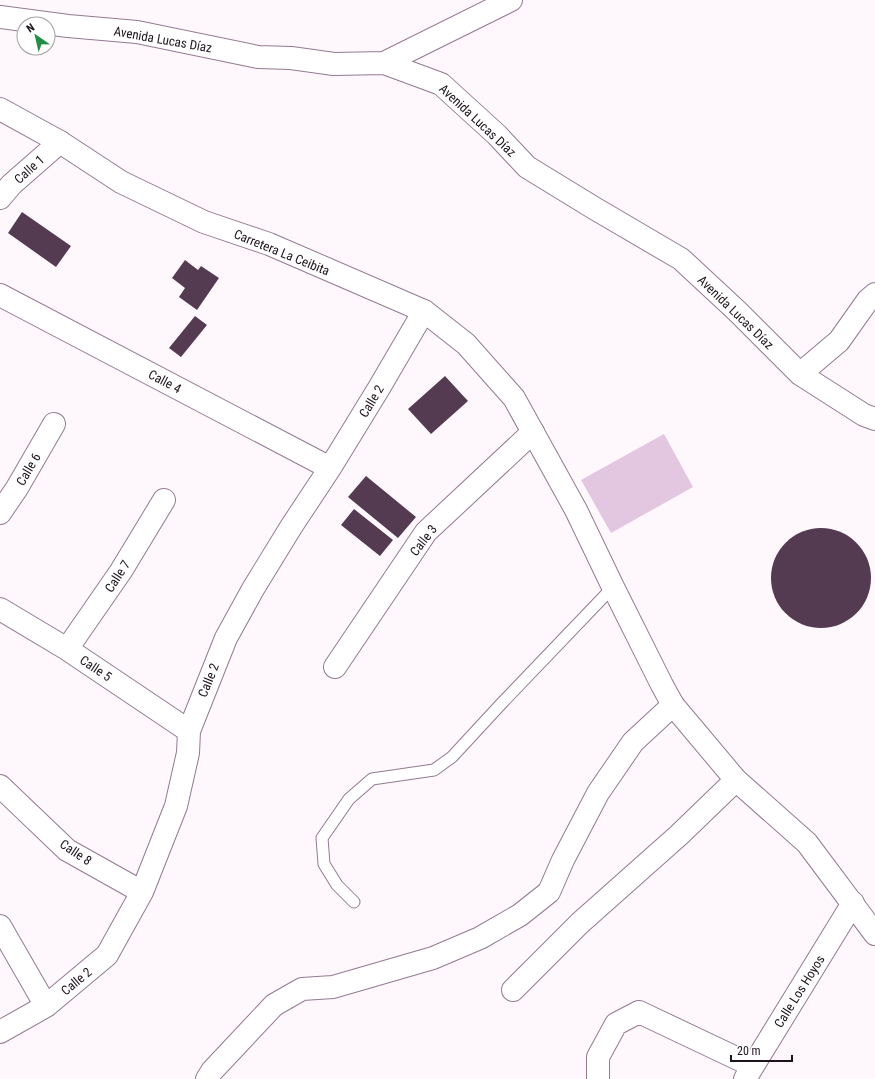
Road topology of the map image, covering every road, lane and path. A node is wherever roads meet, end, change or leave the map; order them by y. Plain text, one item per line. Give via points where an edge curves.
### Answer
1 (511, 0) edge
2 (0, 17) edge
3 (384, 63) junction
4 (0, 109) edge
5 (60, 142) junction
6 (0, 198) edge
7 (875, 294) edge
8 (0, 295) edge
9 (424, 310) junction
10 (800, 374) junction
11 (875, 419) edge
12 (54, 424) dead end
13 (533, 432) junction
14 (330, 468) junction
15 (164, 500) dead end
16 (0, 513) edge
17 (613, 587) junction
18 (0, 609) edge
19 (67, 649) junction
20 (335, 667) dead end
21 (673, 705) junction
22 (189, 731) junction
23 (736, 780) junction
24 (0, 786) edge
25 (142, 892) junction
26 (354, 902) dead end
27 (853, 903) junction
28 (0, 926) edge
29 (875, 934) edge
30 (513, 990) dead end
31 (46, 1006) junction
32 (0, 1032) edge
33 (749, 1073) edge
34 (212, 1076) edge
35 (598, 1079) edge

1 - 3 street
2 - 3 street, Avenida Lucas Díaz via 137,32 258,57 334,64
3 - 10 street, Avenida Lucas Díaz via 441,84 497,135 527,167 681,259
4 - 5 street, Carretera La Ceibita
5 - 6 street, Calle 1 via 12,184
5 - 9 street, Carretera La Ceibita via 122,182 204,222 269,244
7 - 10 street via 839,341
8 - 14 street, Calle 4
9 - 13 street, Carretera La Ceibita via 466,344 514,398
9 - 14 street, Calle 2
10 - 11 street, Avenida Lucas Díaz via 864,415
12 - 16 street, Calle 6 via 18,488
13 - 17 street, Carretera La Ceibita via 576,510
13 - 20 street, Calle 3 via 426,532
14 - 22 street, Calle 2 via 253,589 226,638
15 - 19 street, Calle 7 via 121,571
17 - 21 street, Carretera La Ceibita
17 - 26 lane via 452,757 434,770 372,779 349,799 322,838 324,864 337,885
18 - 19 street, Calle 5
19 - 22 street, Calle 5
21 - 23 street, Carretera La Ceibita
21 - 34 street via 633,742 598,793 549,892 520,915 480,938 434,958 332,987 302,989 274,1005
22 - 25 street, Calle 2 via 188,753 176,806
23 - 27 street, Carretera La Ceibita via 807,843
23 - 30 street via 679,835 580,923
24 - 25 street, Calle 8 via 67,850
25 - 31 street, Calle 2 via 108,955
27 - 29 street, Carretera La Ceibita
27 - 33 street, Calle Los Hoyos
28 - 31 street
31 - 32 street, Calle 2
33 - 35 street via 639,1012 616,1024 598,1058

